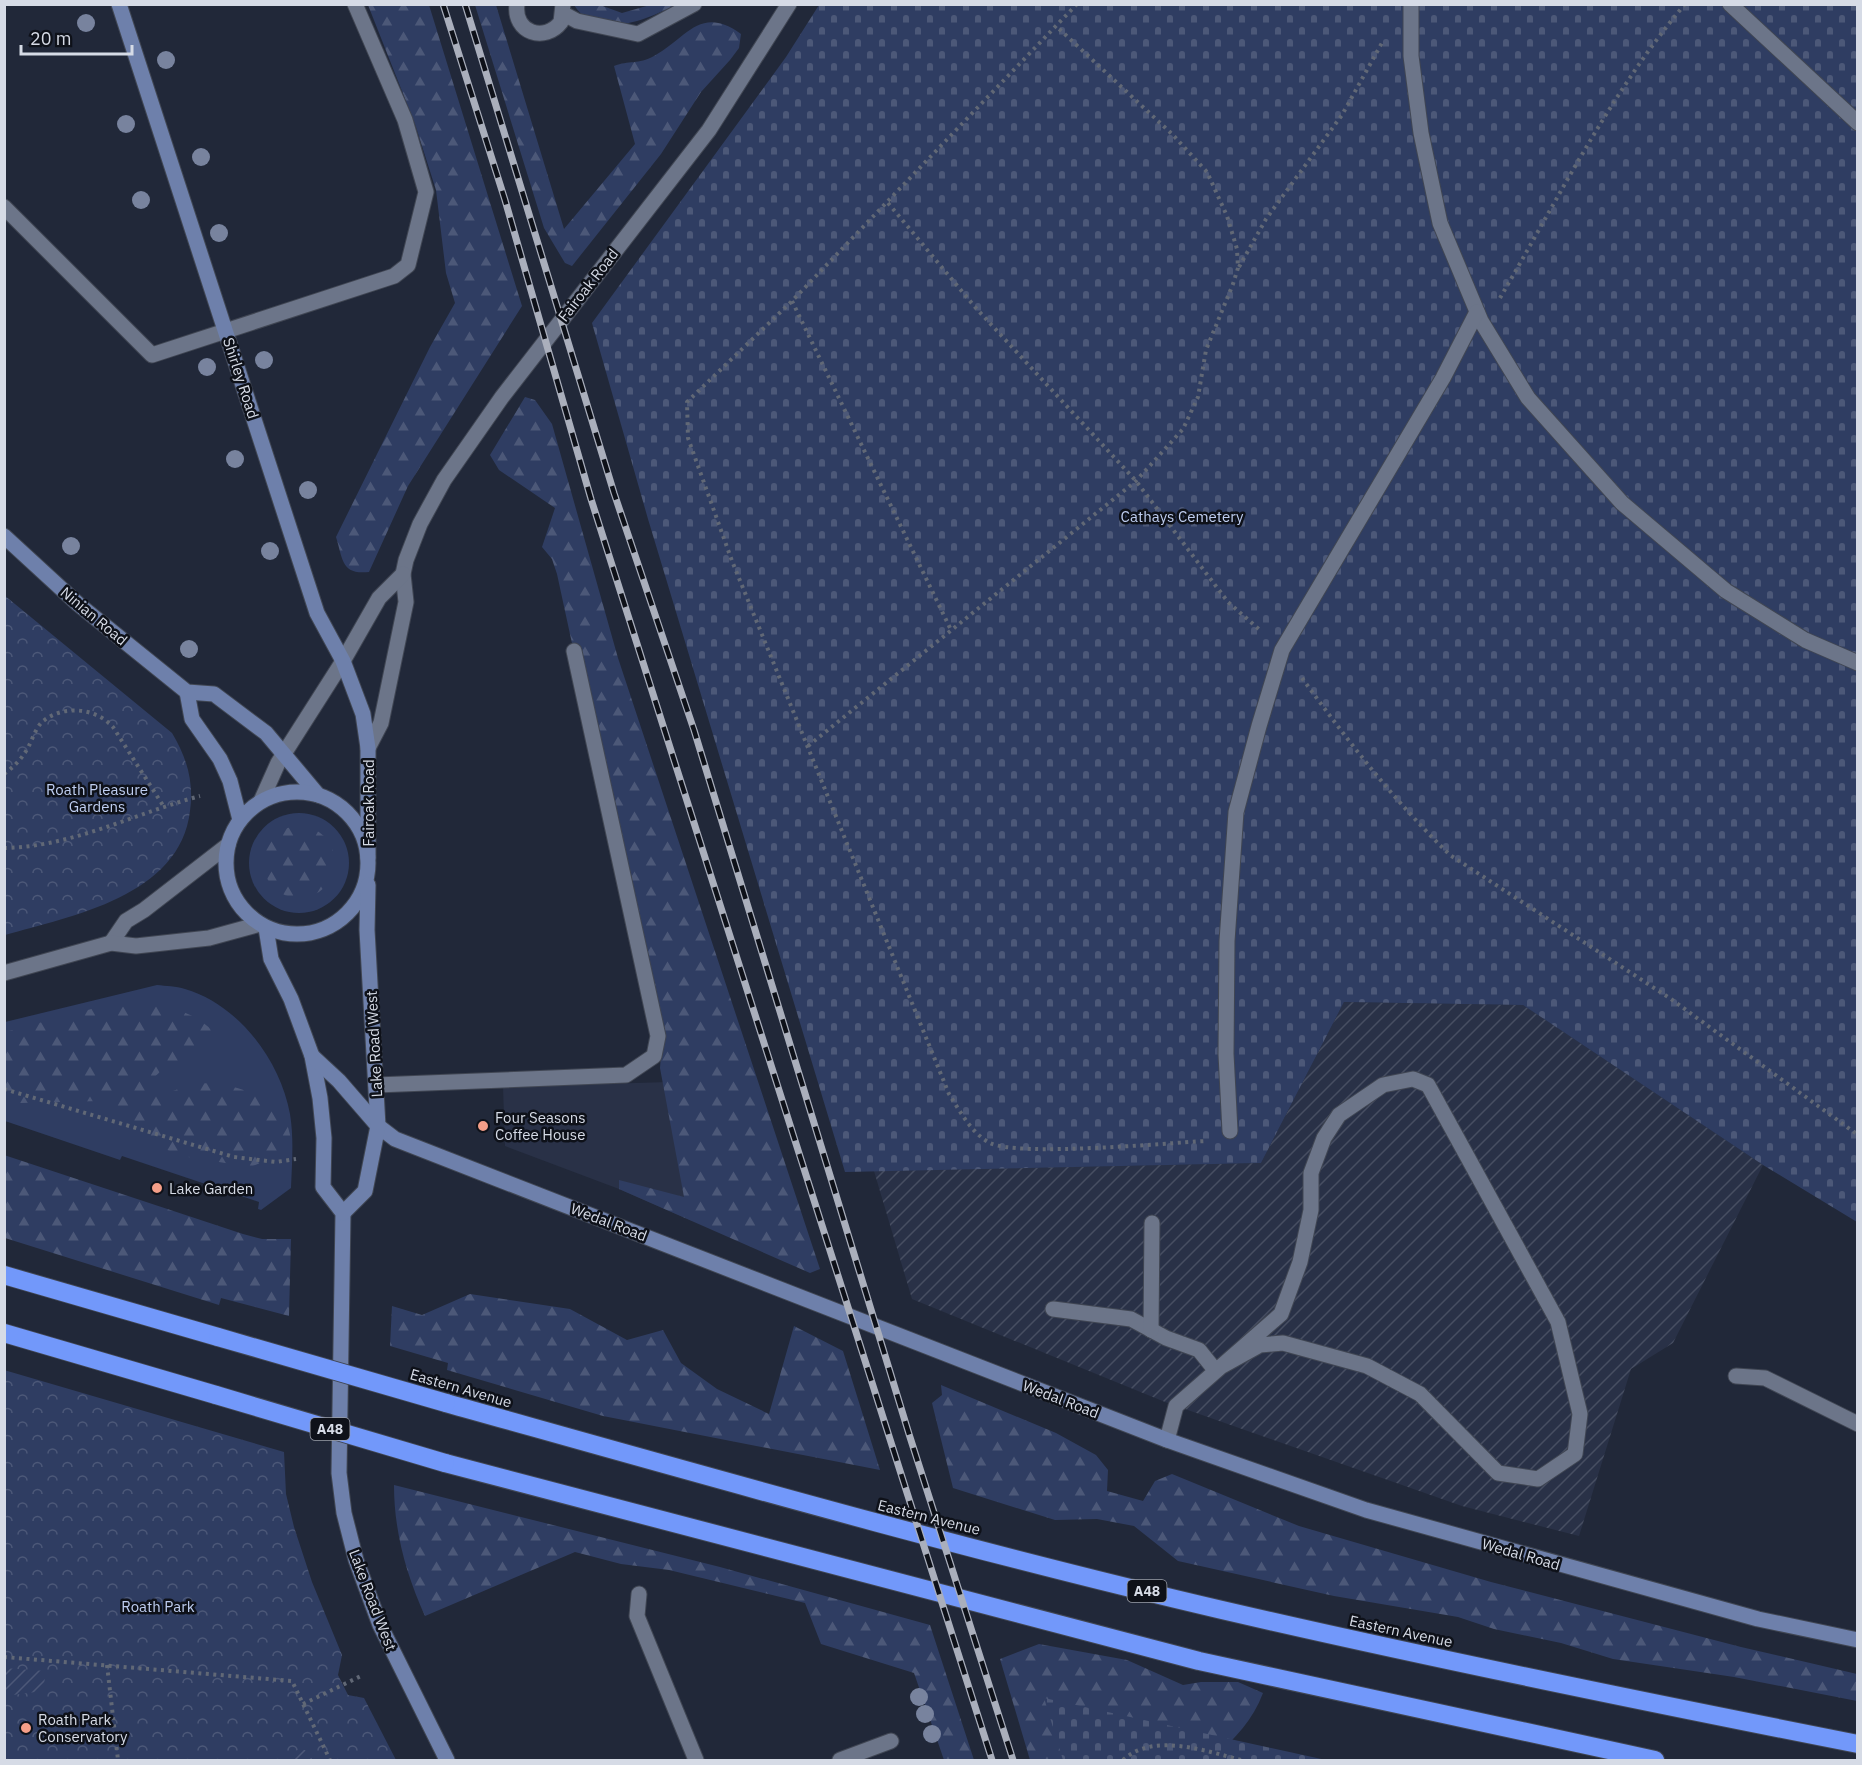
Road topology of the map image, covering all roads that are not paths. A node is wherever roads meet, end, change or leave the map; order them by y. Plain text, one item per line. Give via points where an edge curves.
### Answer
1 (119, 4) edge
2 (355, 4) edge
3 (517, 4) edge
4 (694, 4) edge
5 (1411, 4) edge
6 (1730, 4) edge
7 (784, 6) edge
8 (564, 9) edge
9 (1857, 123) edge
10 (4, 207) edge
11 (1477, 312) junction
12 (226, 331) junction
13 (4, 536) edge
14 (403, 574) junction
15 (574, 651) dead end
16 (344, 661) junction
17 (1857, 663) edge
18 (187, 693) junction
19 (368, 748) junction
20 (285, 752) junction
21 (318, 795) junction
22 (261, 801) junction
23 (240, 820) junction
24 (228, 845) junction
25 (369, 861) junction
26 (263, 926) junction
27 (111, 943) junction
28 (4, 973) edge
29 (312, 1056) junction
30 (376, 1085) junction
31 (378, 1126) junction
32 (1230, 1131) road end
33 (343, 1214) junction
34 (1152, 1223) dead end
35 (4, 1275) edge
36 (1053, 1309) dead end
37 (1151, 1330) junction
38 (4, 1333) edge
39 (1215, 1370) junction
40 (1736, 1376) dead end
41 (1857, 1424) edge
42 (1167, 1440) junction
43 (639, 1594) dead end
44 (1857, 1640) edge
45 (891, 1742) dead end
46 (1857, 1744) edge
47 (447, 1761) edge
48 (696, 1761) edge
49 (840, 1761) edge
50 (1655, 1761) edge

1 - 12 street, Shirley Road
2 - 12 street via 405,120 426,192 408,265 394,276
3 - 8 street via 517,18 534,34 557,28
4 - 8 street via 638,34 577,21
5 - 11 street via 1411,56 1420,133 1440,223
6 - 9 street
7 - 14 street, Fairoak Road via 709,130 502,397 444,480 420,524
10 - 12 street via 152,355
11 - 17 street via 1528,398 1622,503 1726,591 1805,640
11 - 32 street via 1443,378 1282,650 1236,812 1227,941
12 - 16 street, Shirley Road via 317,613
13 - 18 street, Ninian Road
14 - 16 street, Fairoak Road via 379,598
14 - 19 street, Fairoak Road via 406,602 381,723
15 - 30 street via 658,1036 654,1056 626,1075
16 - 19 street, Shirley Road via 363,714
16 - 20 street, Fairoak Road
18 - 20 street via 214,694 266,732
18 - 23 street via 192,719 220,759 230,782
19 - 25 street, Fairoak Road
20 - 21 street
20 - 22 street, Fairoak Road
21 - 22 street via 294,792
21 - 25 street via 350,814 361,830
22 - 23 street
23 - 24 street
24 - 26 street via 227,883 246,914
24 - 27 street via 126,921
25 - 26 street via 364,889 353,908 334,924 311,933 286,934
25 - 30 street, Lake Road West via 367,930
26 - 27 street via 209,938 136,946
26 - 29 street via 271,959
27 - 28 street
29 - 31 street, Wedal Road
29 - 33 street via 323,1128 322,1187
30 - 31 street, Lake Road West
31 - 33 street, Lake Road West via 366,1191
31 - 42 street, Wedal Road via 394,1139 436,1156
33 - 47 street, Lake Road West via 339,1473 344,1513 380,1625
34 - 37 street
35 - 46 highway, Eastern Avenue / A48, bridge via 886,1525 1221,1610 1642,1702
36 - 37 street via 1131,1319
37 - 39 street via 1199,1350
38 - 50 highway, A48, bridge via 445,1463 1199,1661
39 - 39 street via 1260,1345 1283,1343 1367,1366 1420,1394 1498,1473 1538,1479 1575,1454 1580,1414 1558,1323 1428,1084 1413,1079 1383,1086 1338,1115 1311,1173 1311,1210 1300,1262 1281,1314
39 - 42 street via 1176,1406
40 - 41 street via 1765,1378
42 - 44 street, Wedal Road via 1366,1510 1758,1619
43 - 48 street via 637,1616
45 - 49 street

